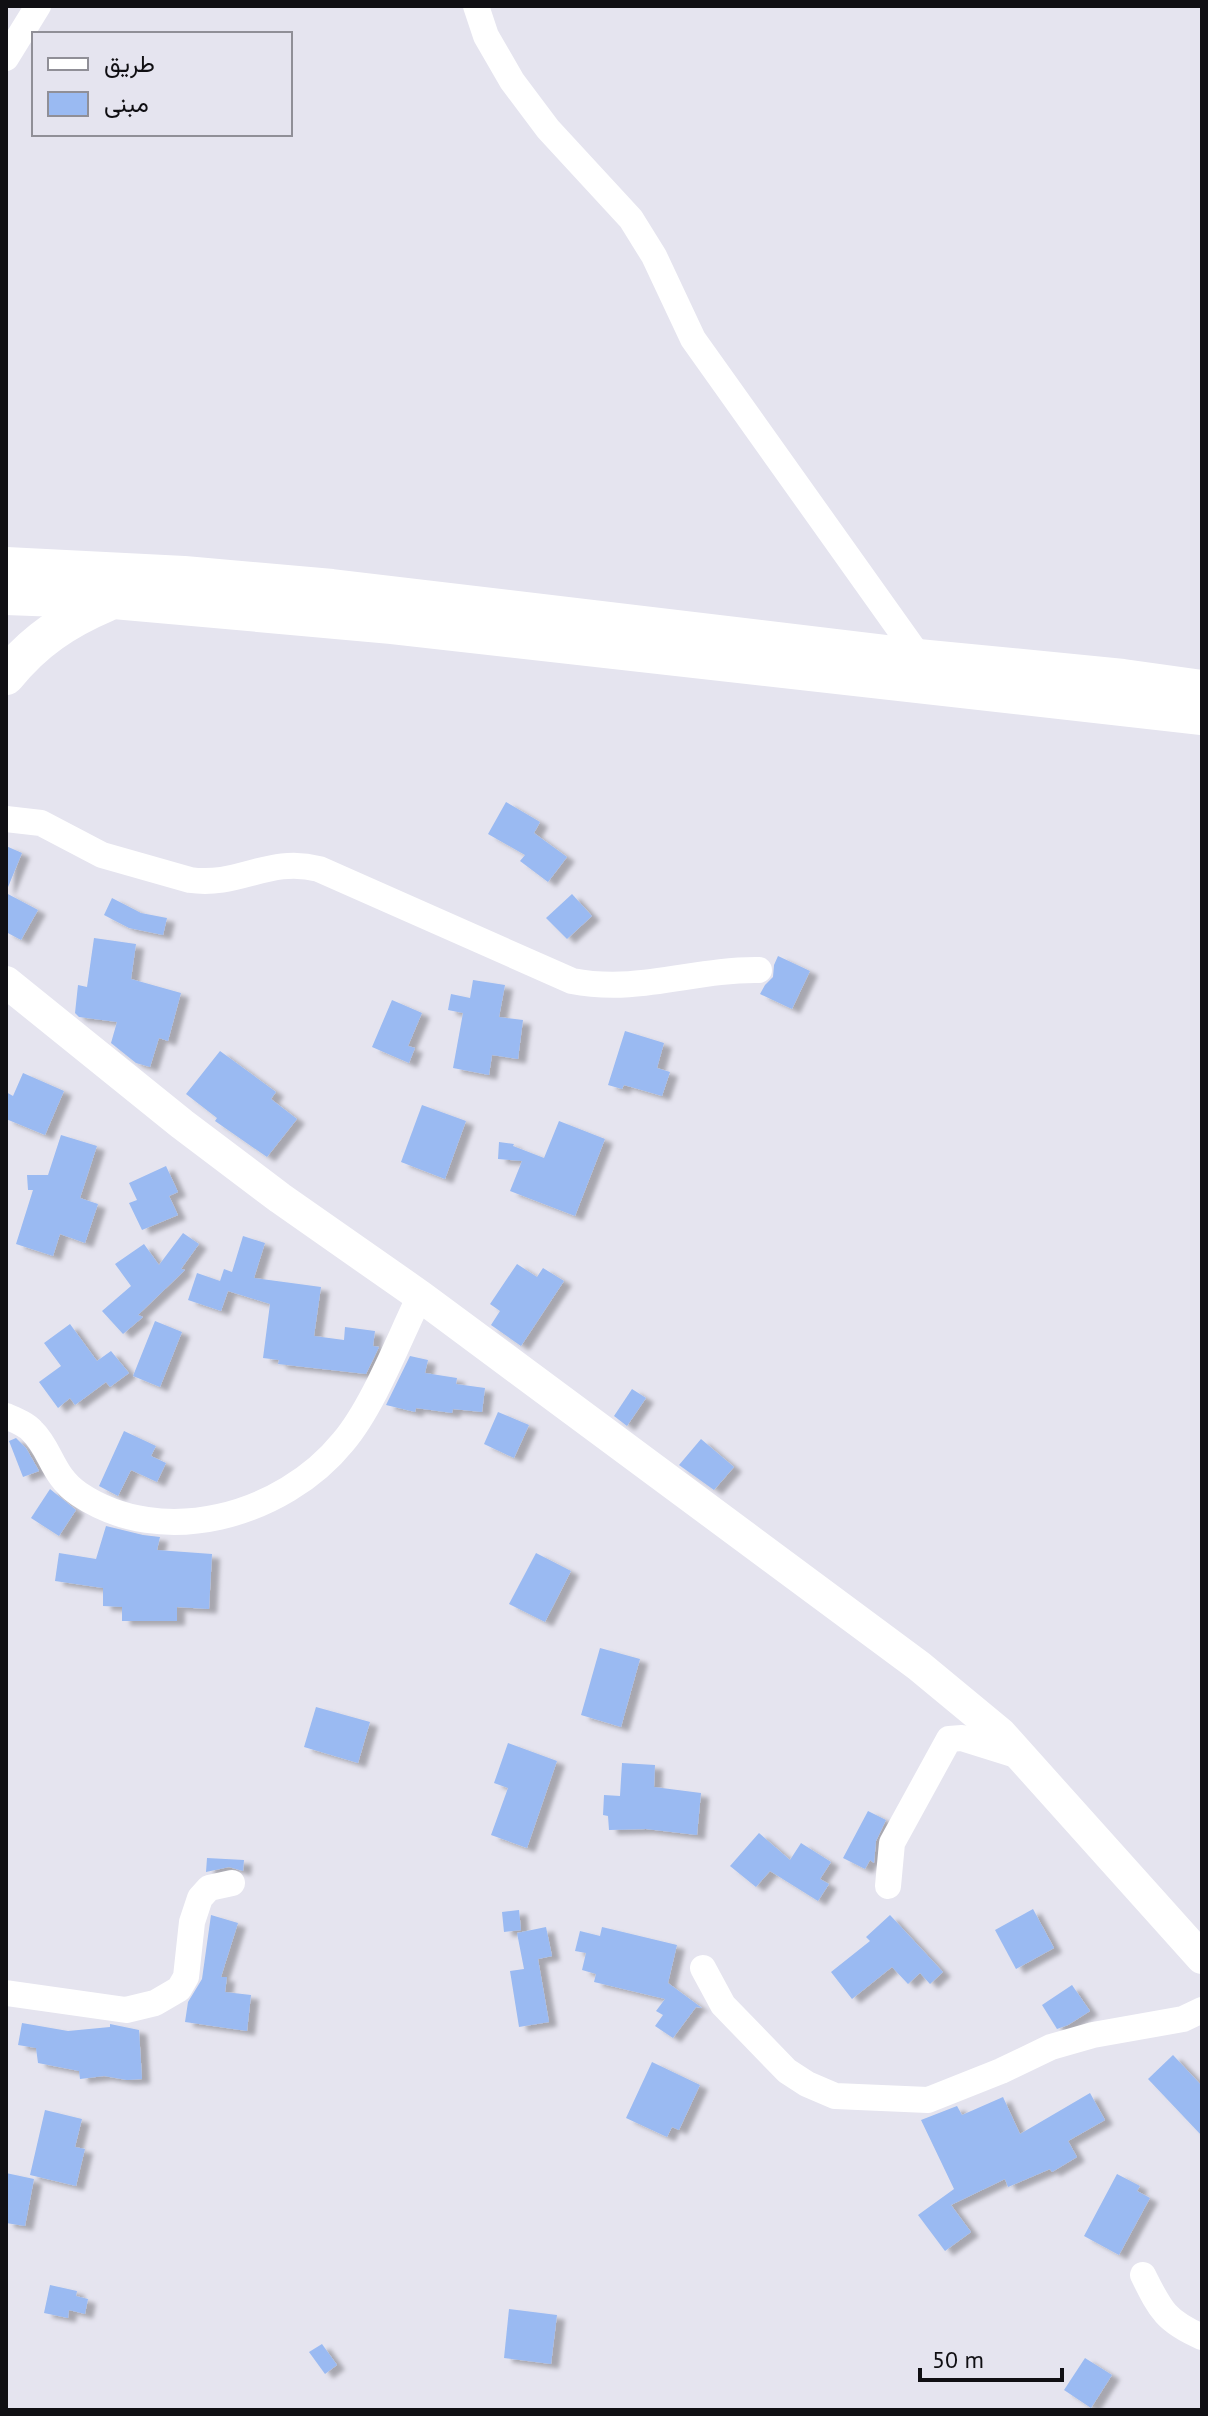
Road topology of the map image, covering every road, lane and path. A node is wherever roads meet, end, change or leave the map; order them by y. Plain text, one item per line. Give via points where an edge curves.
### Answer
1 (38, 6) edge
2 (476, 6) edge
3 (6, 58) edge
4 (6, 566) edge
5 (6, 596) edge
6 (114, 600) junction
7 (920, 658) junction
8 (6, 676) edge
9 (1202, 689) edge
10 (1202, 716) edge
11 (6, 819) edge
12 (759, 970) dead end
13 (6, 982) edge
14 (420, 1296) junction
15 (6, 1416) edge
16 (1022, 1757) junction
17 (232, 1883) dead end
18 (888, 1886) dead end
19 (1202, 1958) edge
20 (703, 1968) dead end
21 (6, 1993) edge
22 (1202, 2010) edge
23 (1143, 2275) dead end
24 (1202, 2337) edge

1 - 3 street
2 - 7 street via 512,81 548,129 631,219 693,339
4 - 7 highway via 302,585
5 - 6 highway
6 - 8 highway via 55,628
6 - 10 highway via 392,625
7 - 9 highway
11 - 12 street via 41,823 102,855 190,880 233,879 281,864 319,869 572,981 635,985
13 - 14 main road via 231,1161
14 - 15 street via 345,1441 317,1470 279,1493 212,1521 135,1518 104,1507 77,1493 53,1468 29,1427
14 - 16 main road via 919,1666
16 - 18 street via 962,1738 949,1739 892,1843
16 - 19 main road
17 - 21 street via 209,1888 200,1898 186,1977 179,1989 155,2003 126,2010
20 - 22 street via 723,2005 787,2071 835,2096 928,2100 1051,2047 1183,2019
23 - 24 street via 1160,2308 1178,2327

